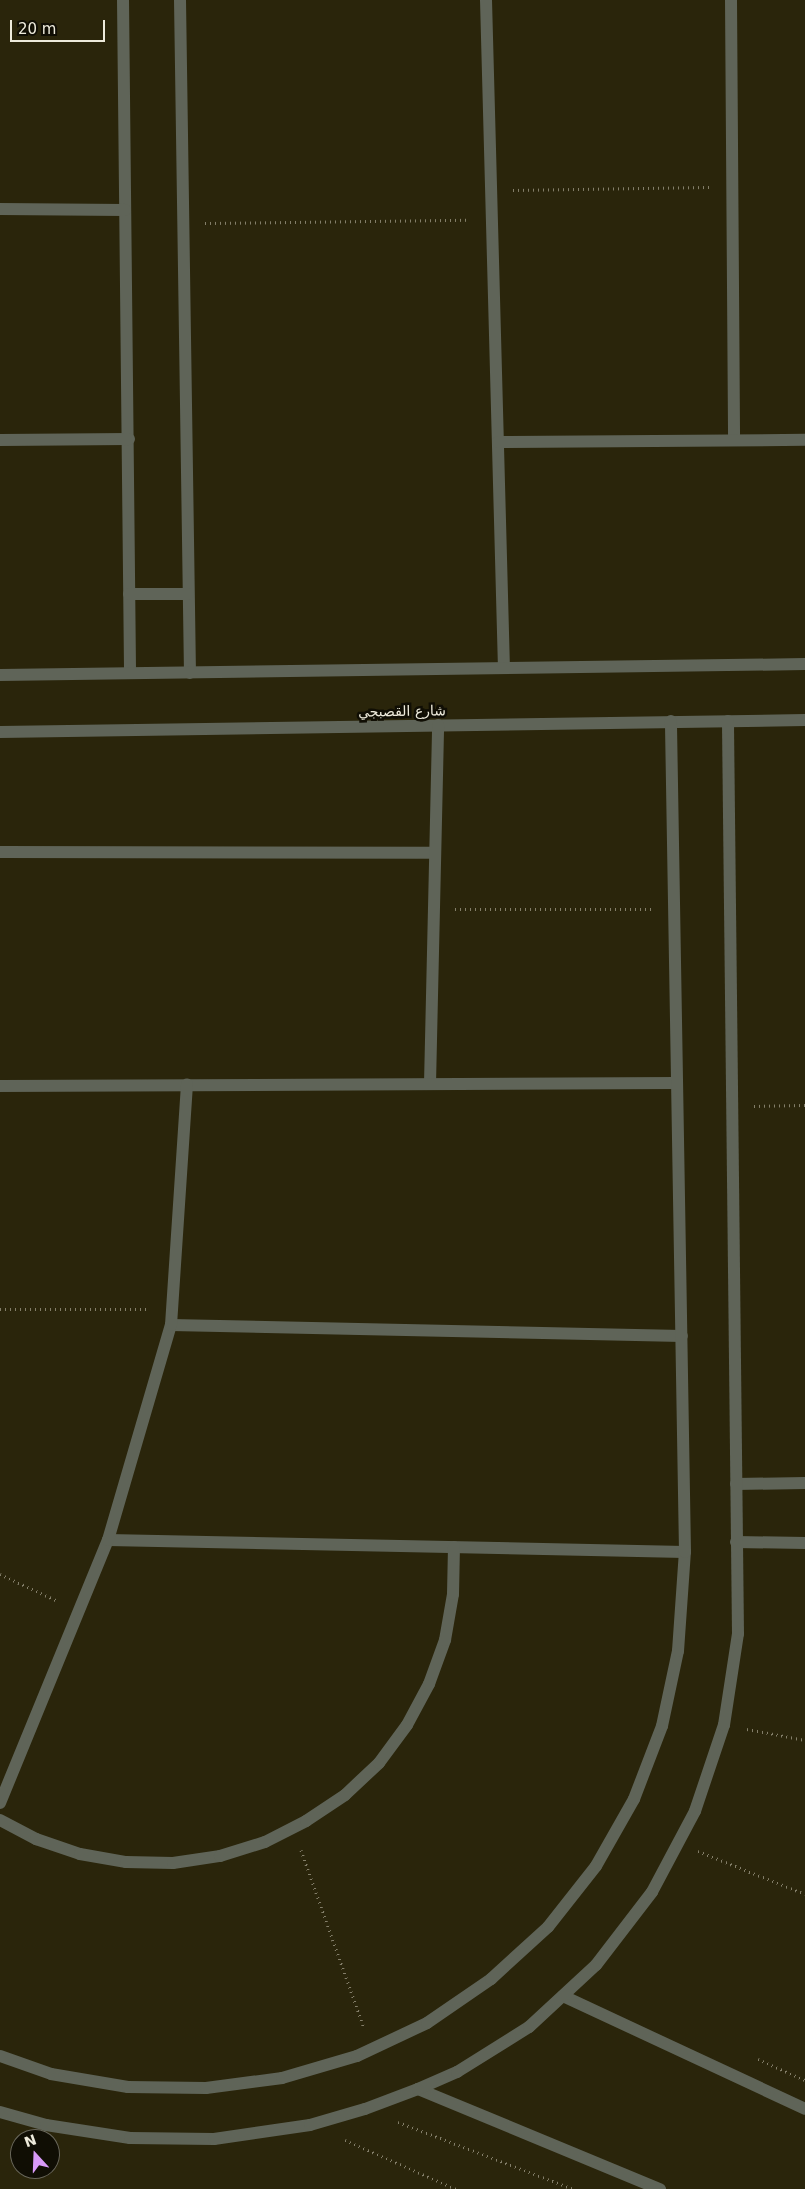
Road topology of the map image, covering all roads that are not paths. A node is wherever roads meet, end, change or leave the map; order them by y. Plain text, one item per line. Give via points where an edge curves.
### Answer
1 (123, 0) edge
2 (180, 0) edge
3 (486, 0) edge
4 (731, 0) edge
5 (0, 209) edge
6 (125, 210) junction
7 (734, 438) junction
8 (129, 439) junction
9 (0, 440) edge
10 (805, 440) edge
11 (498, 442) junction
12 (129, 594) junction
13 (188, 594) junction
14 (805, 664) edge
15 (504, 668) junction
16 (190, 672) junction
17 (130, 673) junction
18 (0, 675) edge
19 (805, 720) edge
20 (671, 721) junction
21 (728, 721) junction
22 (438, 725) junction
23 (0, 732) edge
24 (0, 852) edge
25 (435, 853) junction
26 (677, 1083) junction
27 (430, 1084) junction
28 (187, 1085) junction
29 (0, 1086) edge
30 (171, 1325) junction
31 (682, 1336) junction
32 (805, 1483) edge
33 (736, 1484) junction
34 (108, 1540) junction
35 (736, 1542) junction
36 (805, 1543) edge
37 (454, 1547) junction
38 (685, 1552) junction
39 (0, 1803) edge
40 (0, 1820) edge
41 (563, 1996) junction
42 (0, 2056) edge
43 (418, 2089) junction
44 (805, 2108) edge
45 (0, 2112) edge
46 (660, 2189) edge

1 - 6 street
2 - 13 street
3 - 11 street
4 - 7 street
5 - 6 street
6 - 8 street
7 - 10 street
7 - 11 street
8 - 9 street
8 - 12 street
11 - 15 street
12 - 13 street
12 - 17 street
13 - 16 street
14 - 15 street
15 - 16 street
16 - 17 street
17 - 18 street
19 - 21 street, شارع القصبجي
20 - 21 street, شارع القصبجي
20 - 22 street, شارع القصبجي
20 - 26 street
21 - 33 street
22 - 23 street, شارع القصبجي
22 - 25 street
24 - 25 street
25 - 27 street
26 - 27 street
26 - 31 street
27 - 28 street
28 - 29 street
28 - 30 street
30 - 31 street
30 - 34 street
31 - 38 street
32 - 33 street
33 - 35 street
34 - 37 street
34 - 39 street
35 - 36 street
35 - 41 street via 738,1634 724,1724 695,1811 652,1892 596,1965
37 - 38 street
37 - 40 street via 453,1594 445,1640 429,1684 407,1725 379,1762 345,1795 293,1828 265,1842 220,1856 173,1863 126,1862 71,1851 36,1839
38 - 42 street via 678,1651 662,1726 634,1799 596,1866 548,1927 491,1979 427,2023 371,2049 282,2078 206,2088 128,2087 52,2074
41 - 43 street via 529,2027 457,2072
41 - 44 street
43 - 45 street via 365,2110 310,2125 214,2139 130,2138 46,2125
43 - 46 street

